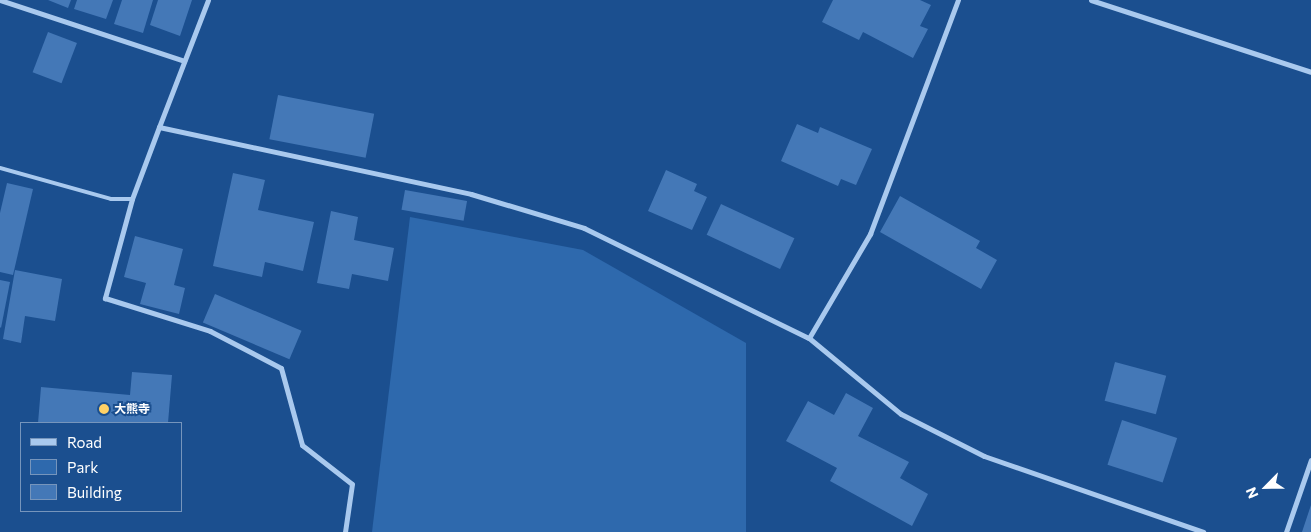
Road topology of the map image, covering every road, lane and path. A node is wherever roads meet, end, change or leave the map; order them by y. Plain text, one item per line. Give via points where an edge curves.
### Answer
1 (0, 0) edge
2 (208, 0) edge
3 (958, 0) edge
4 (1091, 0) edge
5 (184, 61) junction
6 (1311, 72) edge
7 (159, 127) junction
8 (0, 168) edge
9 (132, 199) junction
10 (809, 338) junction
11 (1311, 460) edge
12 (345, 532) edge
13 (1203, 532) edge
14 (1286, 532) edge

1 - 5 street
2 - 5 street
3 - 10 street via 870,234
4 - 6 street
5 - 7 street
7 - 9 street
7 - 10 street via 471,194 584,228
8 - 9 lane via 111,199
9 - 12 street via 105,298 210,332 281,368 302,445 352,484
10 - 13 street via 901,414 984,456
11 - 14 street

